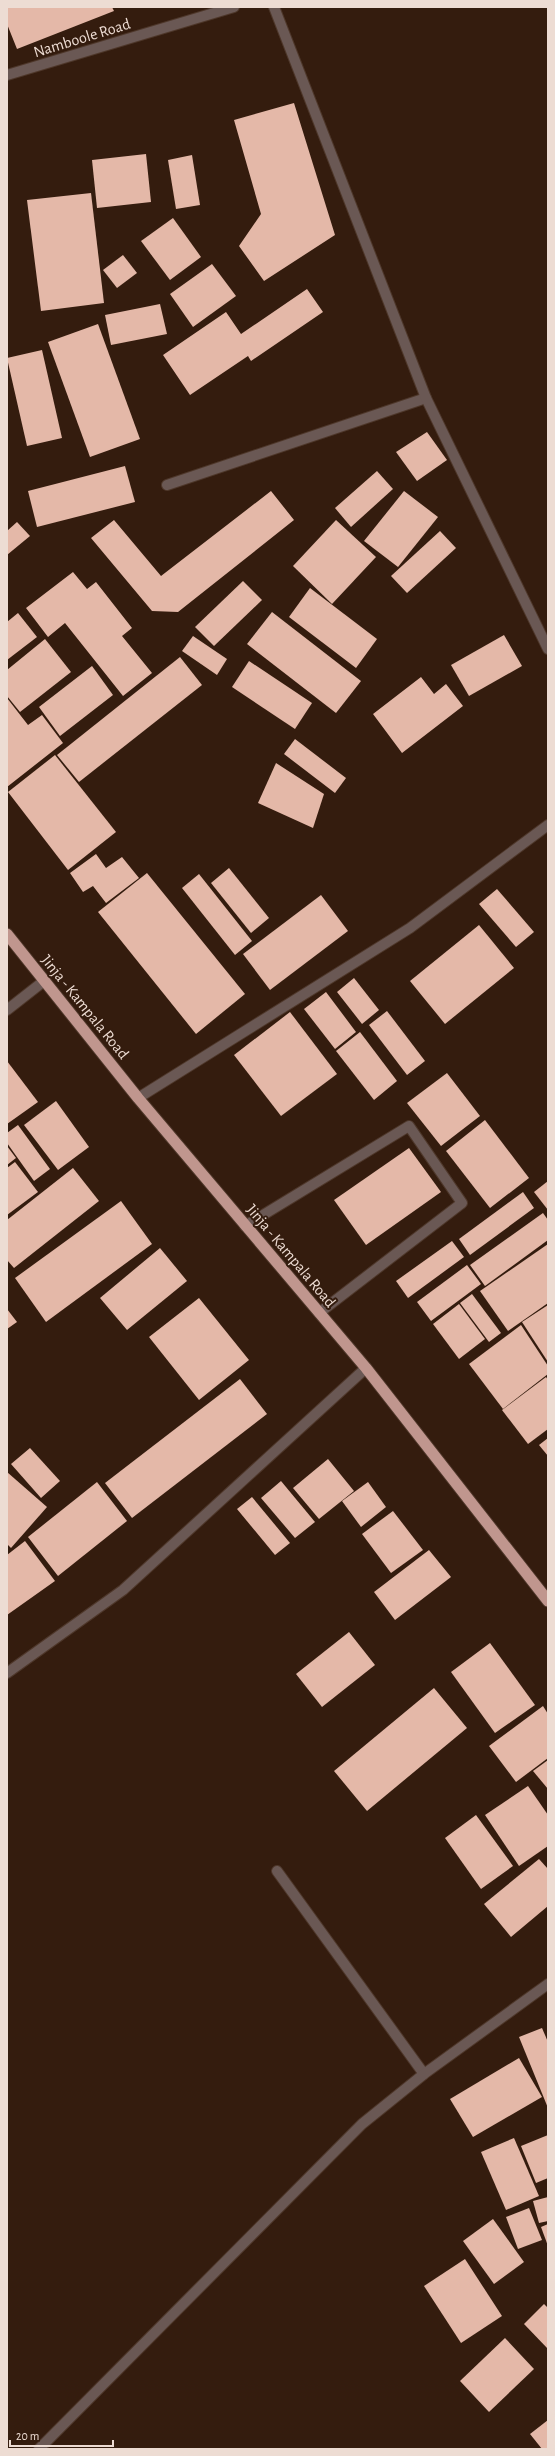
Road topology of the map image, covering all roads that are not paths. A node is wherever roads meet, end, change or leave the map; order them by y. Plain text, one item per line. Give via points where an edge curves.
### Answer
1 (274, 7) edge
2 (231, 8) edge
3 (7, 75) edge
4 (426, 398) junction
5 (167, 485) dead end
6 (548, 649) edge
7 (548, 826) edge
8 (7, 934) edge
9 (44, 981) junction
10 (7, 1010) edge
11 (138, 1098) junction
12 (245, 1226) junction
13 (319, 1313) junction
14 (366, 1368) junction
15 (548, 1601) edge
16 (7, 1674) edge
17 (277, 1870) dead end
18 (548, 1984) edge
19 (424, 2074) junction
20 (40, 2449) edge

1 - 4 street
2 - 3 street, Namboole Road
4 - 5 street
4 - 6 street
7 - 11 street via 410,928
8 - 9 highway, Jinja - Kampala Road
9 - 10 street
9 - 11 highway, Jinja - Kampala Road
11 - 12 highway, Jinja - Kampala Road
12 - 13 highway, Jinja - Kampala Road
12 - 13 street via 409,1126 462,1204
13 - 14 highway, Jinja - Kampala Road
14 - 15 highway, Jinja - Kampala Road
14 - 16 street via 123,1590
17 - 19 street
18 - 19 street
19 - 20 street via 362,2124

